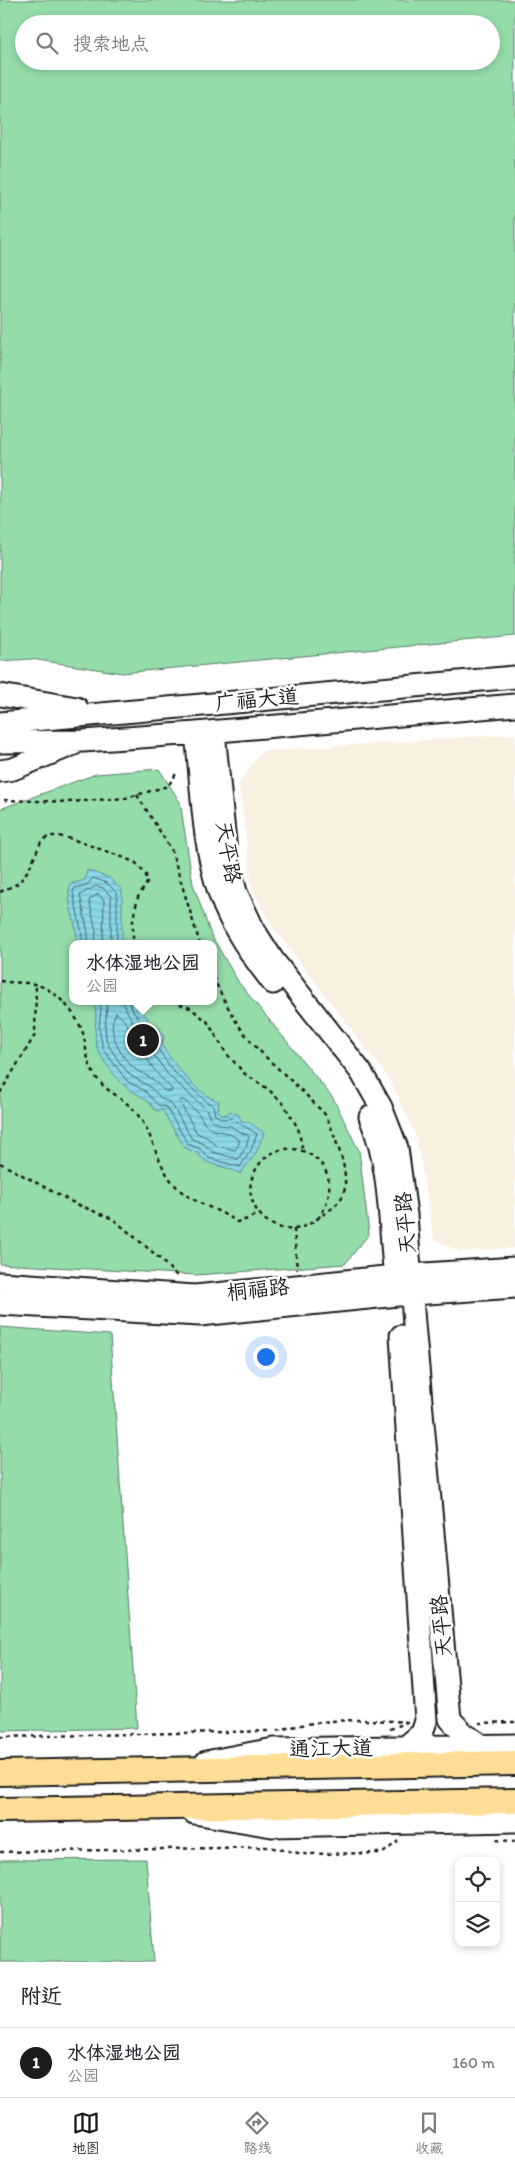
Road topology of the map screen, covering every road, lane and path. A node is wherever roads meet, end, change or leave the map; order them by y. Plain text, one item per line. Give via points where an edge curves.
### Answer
1 (515, 677) edge
2 (0, 695) edge
3 (515, 705) edge
4 (102, 713) junction
5 (0, 723) edge
6 (205, 733) junction
7 (84, 741) junction
8 (0, 742) edge
9 (0, 770) edge
10 (178, 771) dead end
11 (137, 795) junction
12 (4, 800) dead end
13 (0, 892) edge
14 (133, 940) edge
15 (199, 940) edge
16 (0, 981) edge
17 (36, 984) junction
18 (217, 984) edge
19 (182, 1005) edge
20 (0, 1093) edge
21 (303, 1151) junction
22 (0, 1163) edge
23 (258, 1213) junction
24 (319, 1217) junction
25 (294, 1229) junction
26 (515, 1268) edge
27 (297, 1274) dead end
28 (184, 1282) dead end
29 (0, 1283) edge
30 (403, 1285) junction
31 (515, 1287) edge
32 (0, 1304) edge
33 (417, 1722) junction
34 (515, 1722) edge
35 (477, 1723) dead end
36 (387, 1731) dead end
37 (0, 1737) edge
38 (515, 1745) edge
39 (482, 1746) junction
40 (404, 1748) junction
41 (515, 1763) edge
42 (149, 1772) junction
43 (0, 1773) edge
44 (515, 1801) edge
45 (157, 1806) junction
46 (3, 1811) edge
47 (515, 1821) edge
48 (399, 1840) dead end
49 (489, 1840) dead end
50 (515, 1840) edge
51 (0, 1852) edge

1 - 4 street, 广福大道
2 - 4 street
3 - 6 street, 广福大道
4 - 5 street, 广福大道
6 - 7 street, 广福大道
6 - 30 street, 天平路 via 236,892 273,960 360,1072 381,1107 397,1148 406,1215
7 - 8 street, 广福大道
7 - 9 street via 13,769
10 - 11 path via 168,786
11 - 12 path via 68,802
11 - 15 path via 172,849
13 - 14 path via 19,883 41,842 49,836 72,839 122,857 136,863 146,875 147,883 138,897 133,919
16 - 17 path
17 - 20 path via 35,1036
17 - 23 path via 66,1002 81,1027 93,1073 107,1090 125,1101 138,1116 158,1162 176,1187 237,1222
18 - 24 path via 233,1018 250,1040 326,1116 343,1159 345,1186 337,1206
19 - 21 path via 207,1021 226,1053 245,1074 283,1103 298,1128
21 - 23 path via 279,1151 258,1165 250,1188
21 - 24 path via 323,1166 329,1179 328,1199
22 - 28 path via 74,1203 113,1219
23 - 25 path via 268,1223
24 - 25 path
25 - 27 path
26 - 30 street, 桐福路
29 - 30 street, 桐福路 via 195,1296
30 - 31 street, 桐福路
30 - 32 street, 桐福路 via 200,1315
30 - 33 street, 天平路
30 - 39 street, 天平路 via 450,1719
33 - 36 path
33 - 37 path via 300,1723 277,1731
33 - 40 street via 422,1732
34 - 35 path
38 - 39 street, 通江大道
39 - 40 street, 通江大道
40 - 42 street, 通江大道 via 274,1749
41 - 42 main road, 通江大道
42 - 43 main road, 通江大道
44 - 45 main road
45 - 46 main road
45 - 47 street via 272,1826
48 - 51 path via 383,1853 303,1854 269,1847
49 - 50 path

